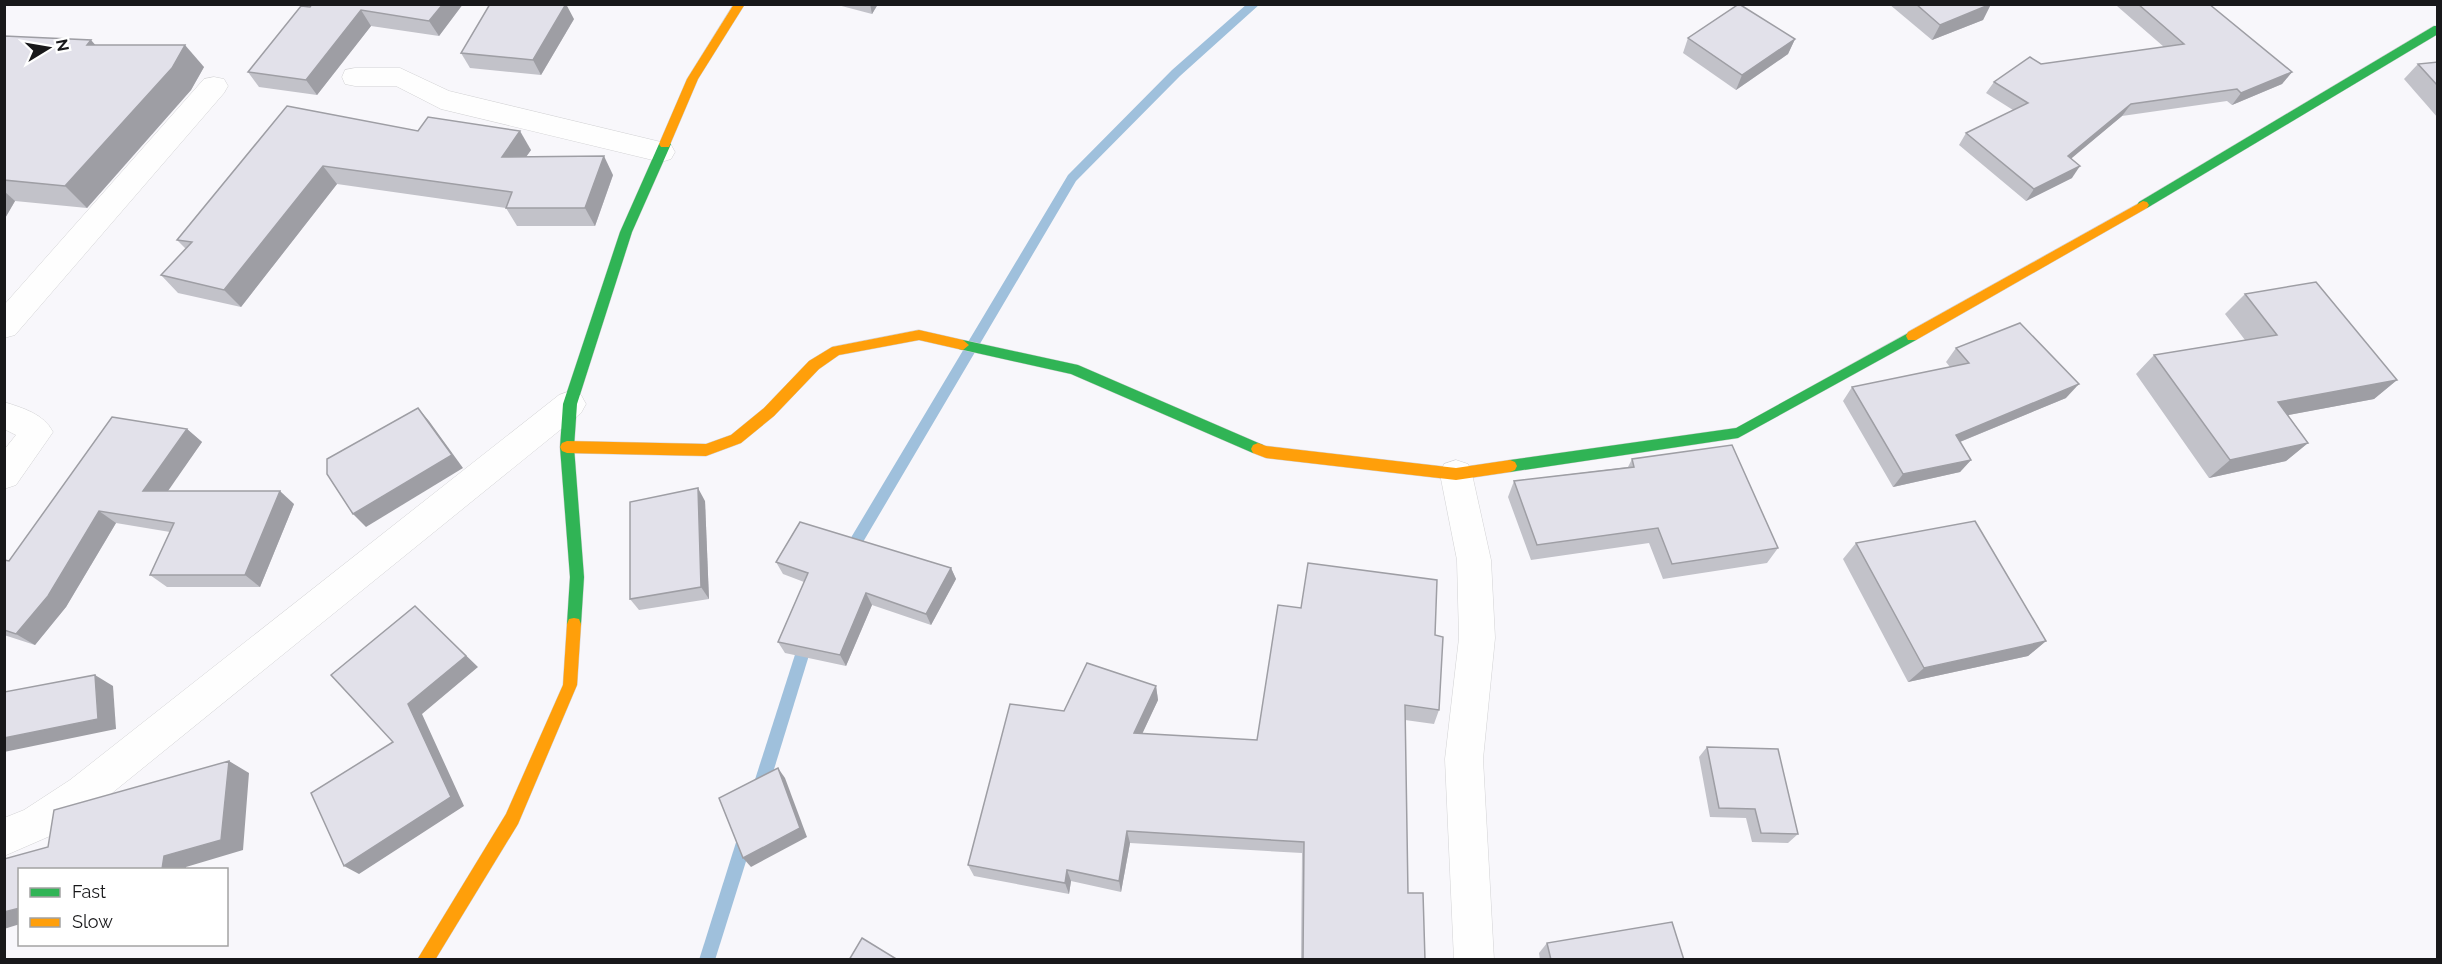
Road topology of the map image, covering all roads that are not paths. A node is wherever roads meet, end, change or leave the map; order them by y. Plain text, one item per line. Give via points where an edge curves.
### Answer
1 (740, 4) edge
2 (2438, 29) edge
3 (355, 77) dead end
4 (214, 86) dead end
5 (661, 152) junction
6 (4, 326) edge
7 (570, 404) junction
8 (4, 415) edge
9 (567, 447) junction
10 (1456, 474) junction
11 (4, 475) edge
12 (4, 837) edge
13 (425, 960) edge
14 (1474, 960) edge

1 - 5 street via 693,79
2 - 10 street via 2098,232 1738,433
3 - 5 street via 400,77 441,99
4 - 6 street
5 - 7 street via 626,232
7 - 9 street
7 - 12 street via 83,793 37,823
8 - 11 street via 37,432
9 - 10 street via 706,450 736,440 814,365 836,351 919,335 1073,369 1266,452
9 - 13 street via 577,577 570,685 512,819
10 - 14 street via 1474,560 1477,638 1464,759

